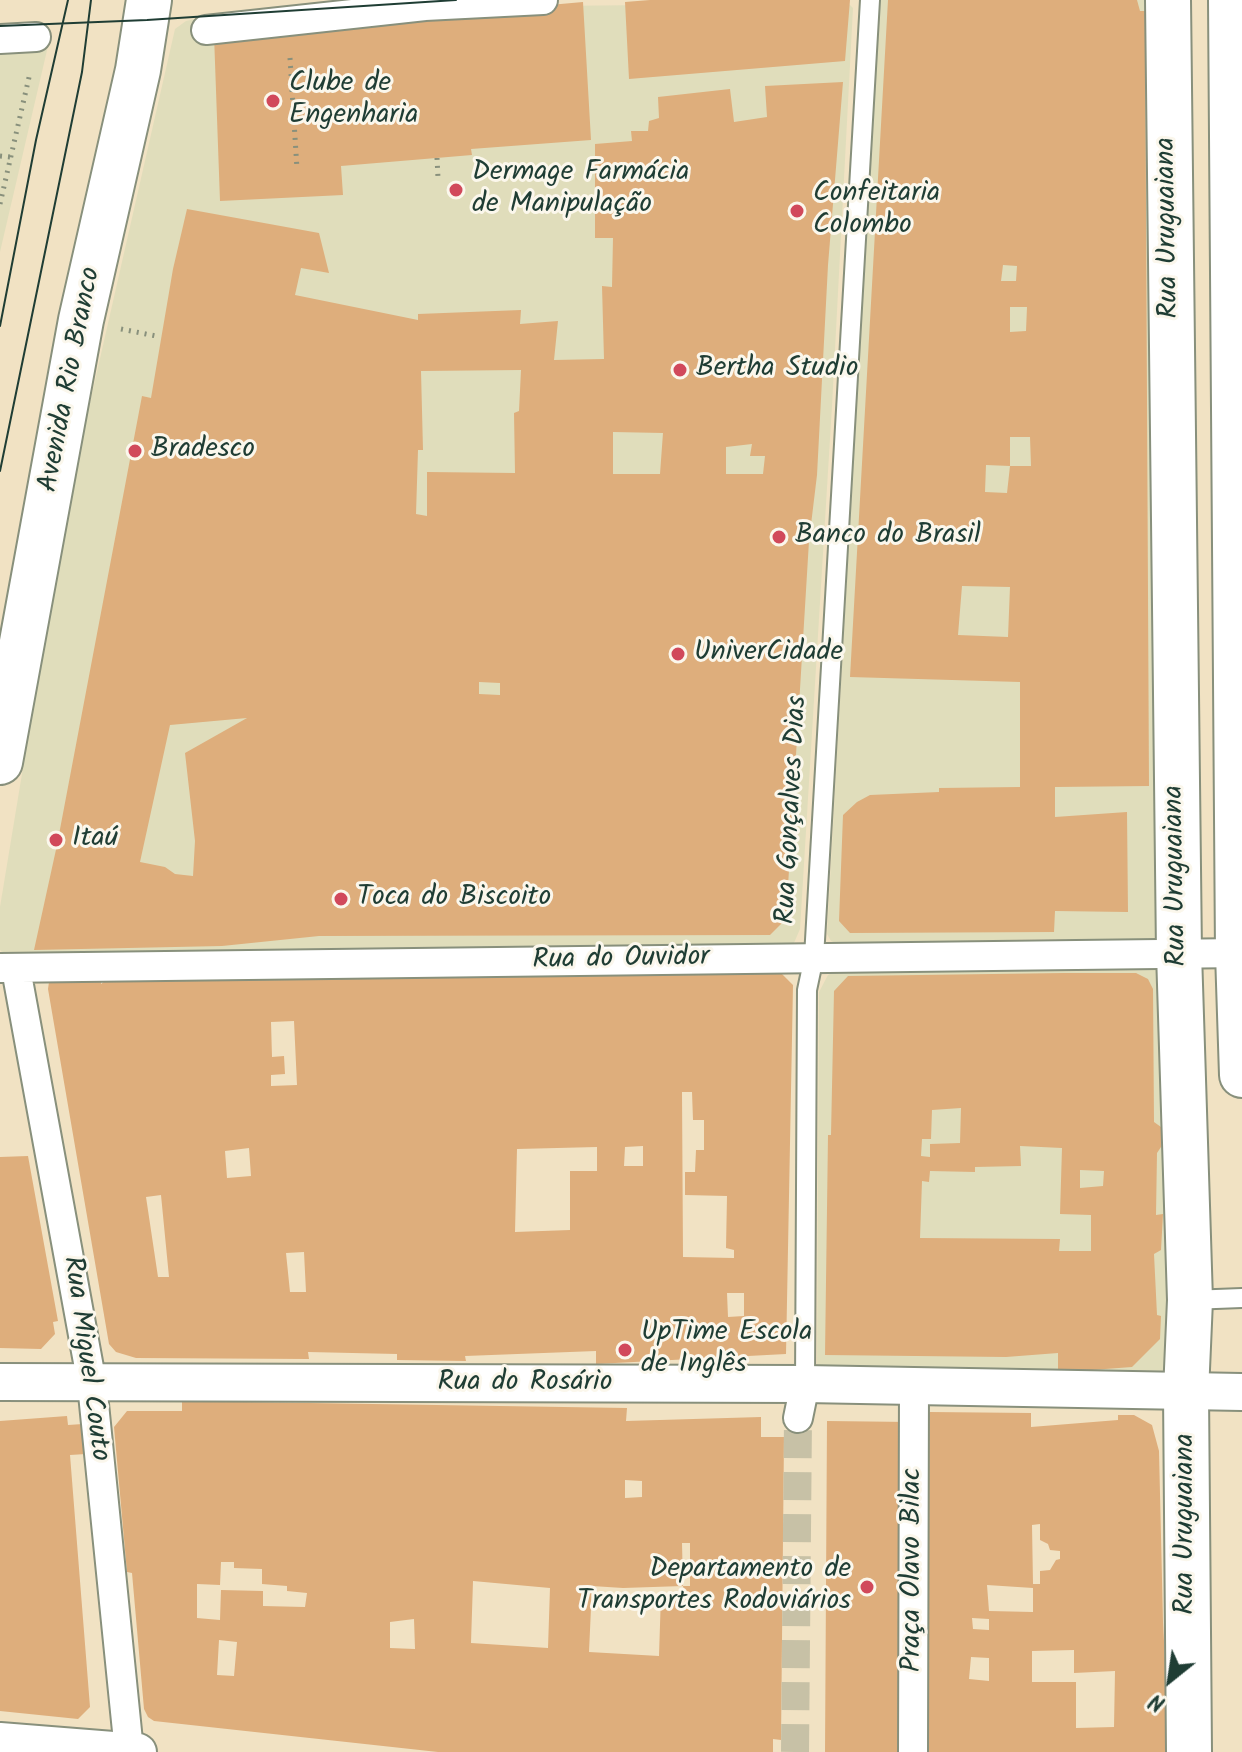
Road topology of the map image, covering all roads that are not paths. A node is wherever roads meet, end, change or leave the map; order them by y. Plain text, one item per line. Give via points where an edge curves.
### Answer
1 (149, 0) edge
2 (543, 0) edge
3 (870, 0) edge
4 (1168, 0) edge
5 (1231, 0) edge
6 (206, 30) dead end
7 (36, 37) road end
8 (0, 39) edge
9 (0, 762) edge
10 (1179, 953) junction
11 (1240, 953) edge
12 (814, 957) junction
13 (8, 969) edge
14 (1242, 1075) edge
15 (1242, 1298) edge
16 (1190, 1300) junction
17 (0, 1382) edge
18 (92, 1384) junction
19 (914, 1387) junction
20 (1186, 1392) junction
21 (1242, 1392) edge
22 (802, 1401) junction
23 (0, 1741) edge
24 (132, 1752) edge
25 (913, 1752) edge
26 (1189, 1752) edge

1 - 9 street, Avenida Rio Branco via 81,320
2 - 6 street via 425,6
3 - 12 lane, Rua Gonçalves Dias
4 - 10 street, Rua Uruguaiana
5 - 11 street
7 - 8 street
10 - 11 street, Rua do Ouvidor
10 - 12 street, Rua do Ouvidor
10 - 16 street, Rua Uruguaiana
11 - 14 street
12 - 13 street, Rua do Ouvidor
12 - 22 lane, Rua Gonçalves Dias via 807,990
13 - 18 street, Rua Miguel Couto
15 - 16 lane
16 - 20 street, Rua Uruguaiana
17 - 18 street, Rua do Rosário
18 - 22 street, Rua do Rosário
18 - 24 street, Rua Miguel Couto
19 - 20 street, Rua do Rosário
19 - 22 street, Rua do Rosário
19 - 25 street, Praça Olavo Bilac
20 - 21 street, Rua do Rosário
20 - 26 street, Rua Uruguaiana
23 - 24 street

